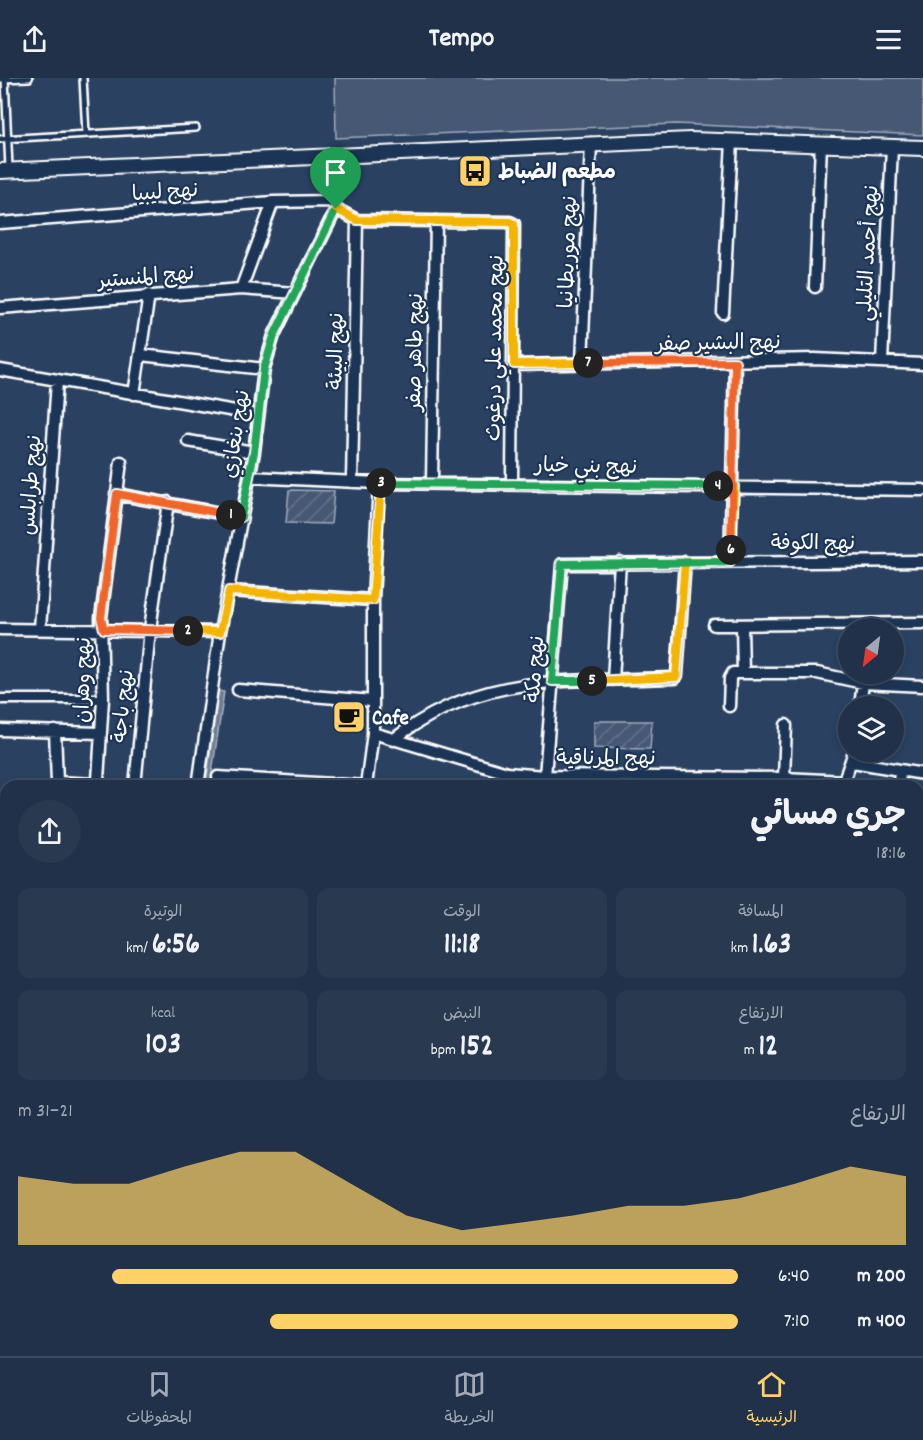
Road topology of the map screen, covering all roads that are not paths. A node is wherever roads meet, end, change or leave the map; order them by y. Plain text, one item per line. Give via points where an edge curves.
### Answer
1 (29, 78) edge
2 (83, 78) edge
3 (3, 79) edge
4 (196, 128) dead end
5 (86, 134) junction
6 (8, 138) junction
7 (0, 139) edge
8 (732, 141) junction
9 (591, 143) junction
10 (821, 144) junction
11 (892, 147) junction
12 (923, 148) edge
13 (332, 154) junction
14 (5, 170) edge
15 (273, 202) junction
16 (334, 205) junction
17 (357, 220) junction
18 (436, 221) junction
19 (0, 223) edge
20 (815, 287) dead end
21 (241, 289) junction
22 (295, 293) junction
23 (149, 295) junction
24 (0, 308) edge
25 (723, 313) dead end
26 (141, 355) junction
27 (735, 362) junction
28 (882, 362) junction
29 (582, 363) junction
30 (514, 364) junction
31 (923, 364) edge
32 (264, 369) junction
33 (0, 370) edge
34 (57, 381) junction
35 (134, 394) junction
36 (258, 414) junction
37 (188, 441) dead end
38 (254, 452) junction
39 (121, 462) dead end
40 (249, 477) junction
41 (352, 482) junction
42 (379, 483) junction
43 (432, 483) junction
44 (512, 483) junction
45 (734, 486) junction
46 (923, 490) edge
47 (117, 494) junction
48 (168, 502) junction
49 (241, 517) junction
50 (923, 561) edge
51 (620, 562) junction
52 (685, 562) junction
53 (730, 562) junction
54 (561, 566) joint
55 (229, 591) junction
56 (373, 600) junction
57 (742, 625) junction
58 (0, 629) edge
59 (40, 629) junction
60 (104, 629) junction
61 (150, 629) junction
62 (220, 632) junction
63 (743, 672) junction
64 (838, 678) edge
65 (613, 680) junction
66 (552, 681) junction
67 (883, 684) edge
68 (923, 686) edge
69 (238, 690) dead end
70 (0, 699) edge
71 (103, 699) junction
72 (373, 701) junction
73 (729, 706) dead end
74 (786, 725) dead end
75 (0, 730) edge
76 (55, 732) junction
77 (100, 733) junction
78 (373, 733) junction
79 (393, 740) junction
80 (852, 762) edge
81 (872, 762) edge
82 (900, 770) junction
83 (507, 773) junction
84 (923, 774) edge
85 (545, 776) junction
86 (218, 777) dead end
87 (784, 778) junction
88 (57, 780) edge
89 (97, 780) edge
90 (136, 780) edge
91 (199, 780) edge
92 (244, 780) edge
93 (367, 780) edge
94 (506, 780) edge
95 (804, 780) edge
96 (845, 780) edge
97 (899, 780) edge

1 - 3 lane
2 - 5 lane
3 - 6 lane
4 - 5 lane
5 - 6 lane
6 - 7 lane
6 - 14 lane
8 - 9 street
8 - 10 street
8 - 25 street
9 - 13 street
9 - 29 street, نهج موريطانيا
10 - 11 street
10 - 20 street
11 - 12 street
11 - 28 street, نهج أحمد التليلي
13 - 14 street
13 - 16 street, نهج بنغازي
15 - 16 street, نهج ليبيا
15 - 19 street, نهج ليبيا
15 - 21 street
16 - 17 street, نهج محمد علي درغوث
16 - 22 street, نهج بنغازي
17 - 18 street, نهج محمد علي درغوث
17 - 41 street, نهج البيئة
18 - 30 street, نهج محمد علي درغوث via 514,224
18 - 43 street, نهج طاهر صفر
21 - 22 street, نهج المنستير
21 - 23 street, نهج المنستير
22 - 32 street, نهج بنغازي via 274,336
23 - 24 street, نهج المنستير
23 - 26 street
26 - 32 street
26 - 35 street
27 - 28 street, نهج البشير صفر
27 - 29 street, نهج البشير صفر
27 - 45 street
28 - 31 street, نهج البشير صفر
29 - 30 street, نهج البشير صفر
30 - 44 street, نهج محمد علي درغوث
32 - 36 street, نهج بنغازي
33 - 34 street
34 - 35 street
34 - 59 street, نهج طرابلس
35 - 36 street
36 - 38 street, نهج بنغازي
37 - 38 street
38 - 40 street, نهج بنغازي
39 - 47 street, نهج وهران
40 - 41 street, نهج بني خيار
40 - 49 street, نهج بنغازي
41 - 42 street, نهج بني خيار
42 - 43 street, نهج بني خيار
42 - 56 street
43 - 44 street, نهج بني خيار
44 - 45 street, نهج بني خيار
45 - 46 street, نهج بني خيار
45 - 53 street
47 - 48 street
47 - 60 street, نهج وهران via 101,618
48 - 49 street
48 - 61 street, نهج باجة
49 - 55 street, نهج بنغازي
50 - 53 street, نهج الكوفة
51 - 52 street, نهج الكوفة
51 - 54 street, نهج الكوفة
51 - 65 street
52 - 53 street, نهج الكوفة
52 - 65 street via 676,677
54 - 66 street, نهج مكة
55 - 56 street
55 - 62 street, نهج بنغازي
56 - 72 street
57 - 57 street via 844,624 900,623 923,623 911,623 714,625
57 - 63 street
58 - 59 street
59 - 60 street
60 - 61 street
60 - 71 street, نهج وهران
61 - 62 street
61 - 90 street, نهج باجة
62 - 91 street, نهج بنغازي
63 - 64 street via 817,673
63 - 73 street via 731,674
65 - 66 street
66 - 79 street via 471,696 437,710
66 - 85 street, نهج مكة
67 - 68 street
69 - 72 street
70 - 71 street
71 - 77 street, نهج وهران
72 - 78 street
74 - 87 street
75 - 76 street
76 - 77 street
76 - 88 street
77 - 89 street, نهج وهران
78 - 79 street, نهج المرناقية
78 - 93 street
79 - 83 street, نهج المرناقية
80 - 96 street
81 - 82 street
82 - 84 street
82 - 97 street
83 - 85 street, نهج المرناقية
83 - 94 street
85 - 87 street, نهج المرناقية
86 - 92 street
87 - 95 street, نهج المرناقية

